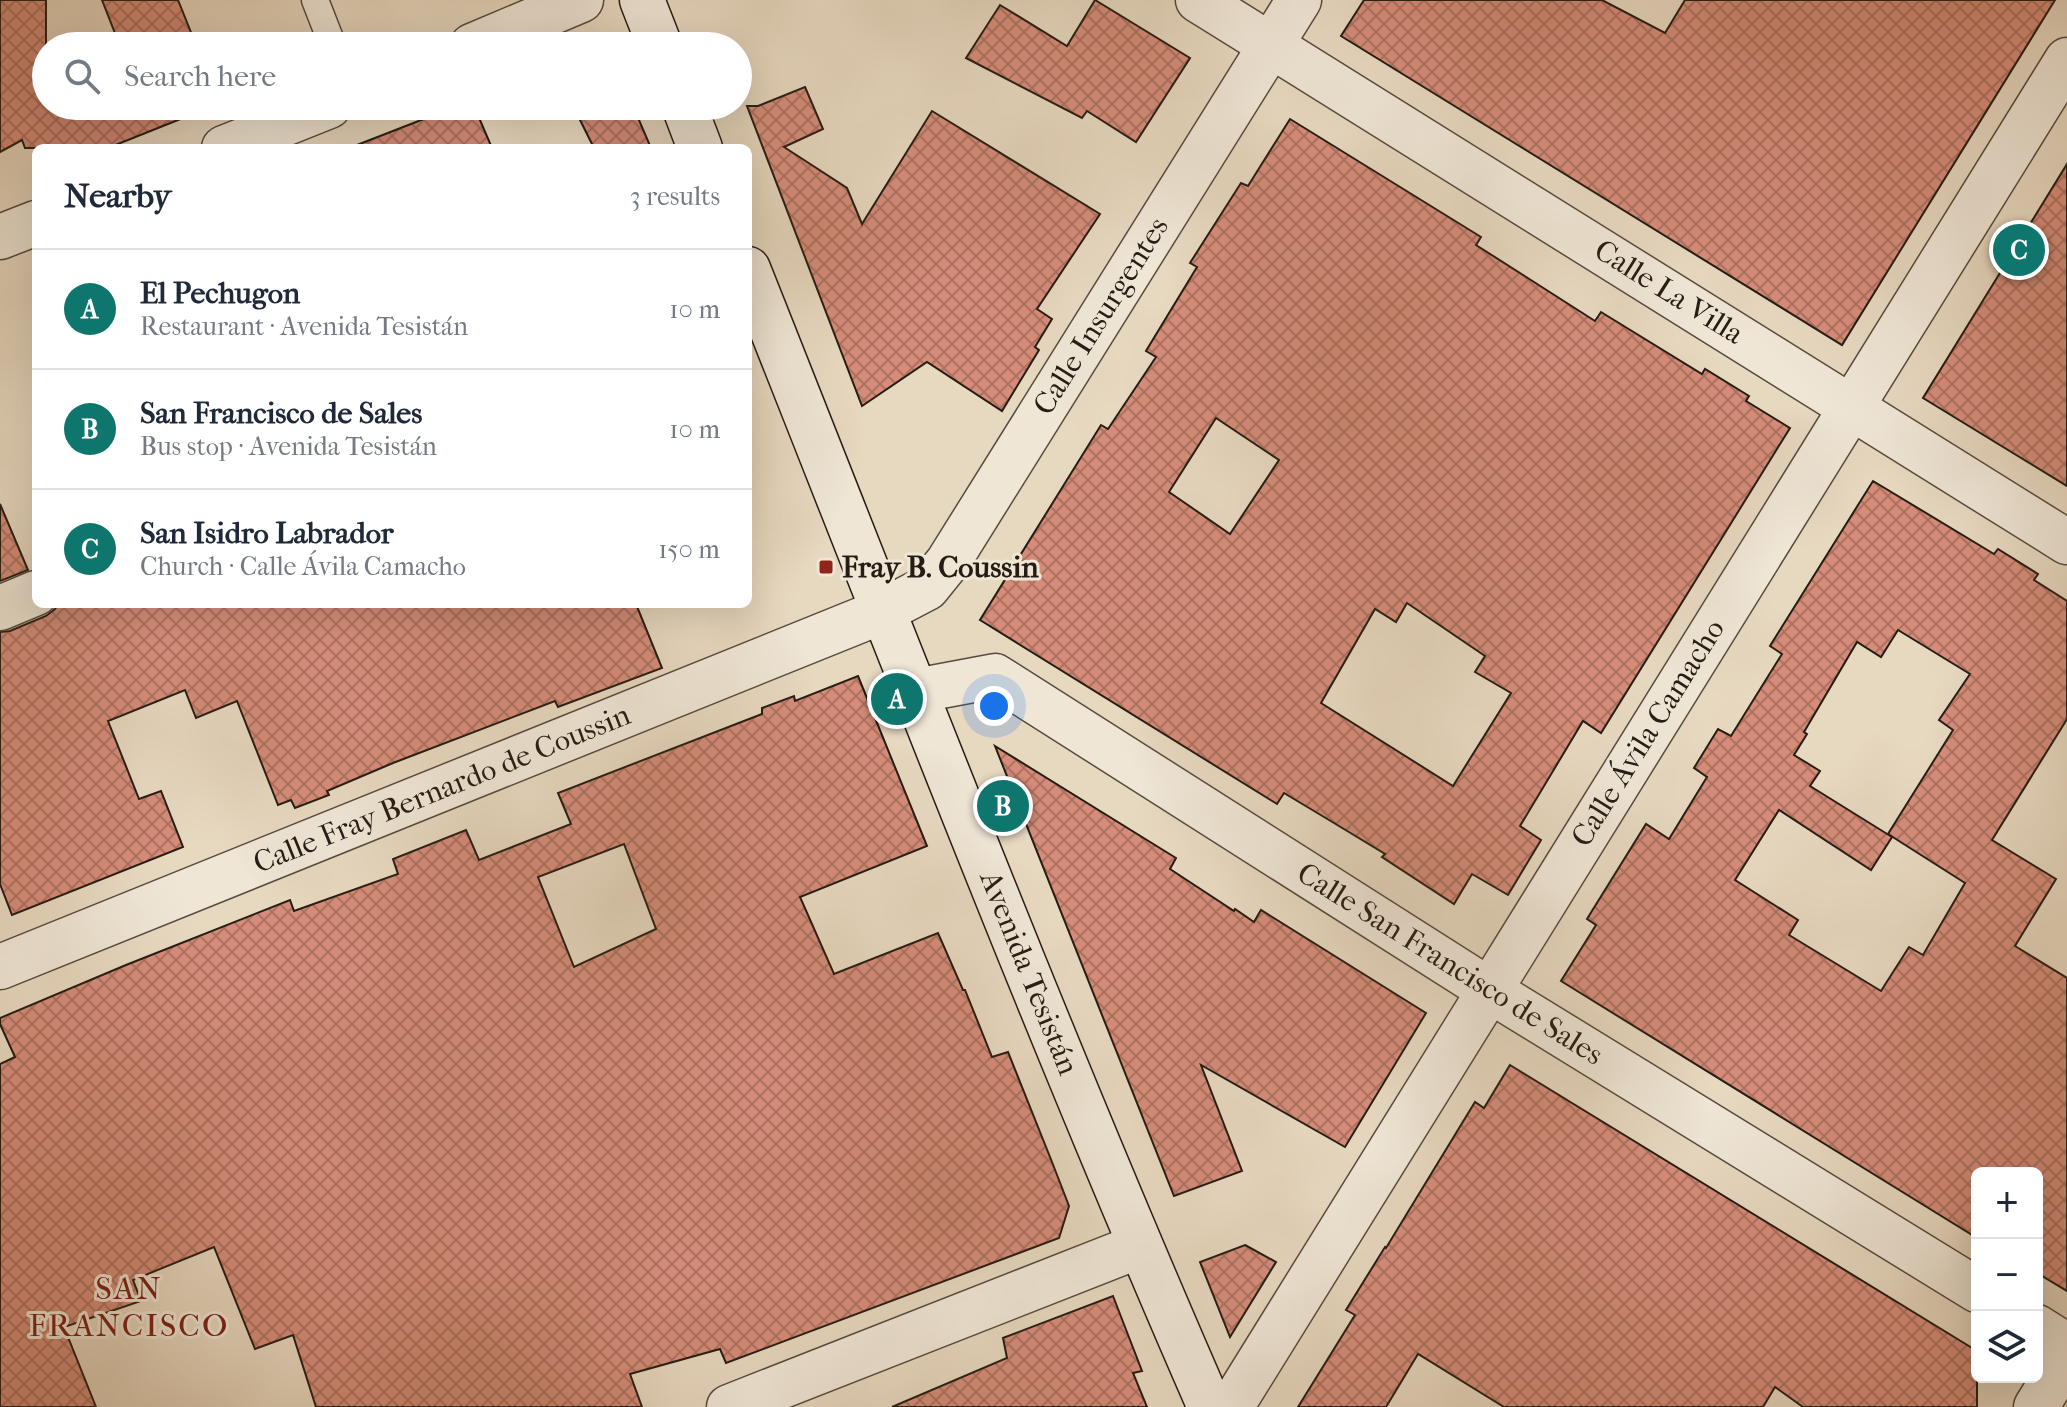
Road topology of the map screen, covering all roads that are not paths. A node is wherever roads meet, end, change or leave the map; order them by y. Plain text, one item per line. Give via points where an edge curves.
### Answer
1 (315, 0) edge
2 (581, 0) edge
3 (642, 0) edge
4 (1198, 0) edge
5 (1299, 0) edge
6 (328, 32) edge
7 (505, 32) edge
8 (655, 32) edge
9 (1271, 45) junction
10 (2067, 60) edge
11 (294, 120) edge
12 (689, 120) edge
13 (234, 144) edge
14 (698, 144) edge
15 (32, 225) edge
16 (0, 237) edge
17 (752, 279) edge
18 (1852, 406) junction
19 (2067, 542) edge
20 (32, 595) edge
21 (0, 608) edge
22 (883, 611) junction
23 (915, 691) junction
24 (0, 967) edge
25 (1489, 990) junction
26 (1139, 1246) junction
27 (1971, 1286) edge
28 (2043, 1331) edge
29 (2067, 1346) edge
30 (2067, 1357) edge
31 (729, 1407) edge
32 (1210, 1407) edge
33 (1231, 1407) edge
34 (2036, 1407) edge

1 - 6 lane
2 - 7 street
3 - 8 street
4 - 9 street, Calle La Villa
5 - 9 street, Calle Insurgentes
9 - 18 street, Calle La Villa
9 - 22 street, Calle Insurgentes via 948,562 927,588
10 - 18 street, Calle Ávila Camacho
11 - 13 street
12 - 14 street
15 - 16 street
17 - 22 street, Avenida Tesistán
18 - 19 street, Calle La Villa
18 - 25 street, Calle Ávila Camacho
20 - 21 street
22 - 23 street, Avenida Tesistán
22 - 24 street, Calle Fray Bernardo de Coussin
23 - 25 street, Calle San Francisco de Sales via 995,676
23 - 26 street, Avenida Tesistán
25 - 27 street, Calle San Francisco de Sales
25 - 33 street, Calle Ávila Camacho
26 - 31 street
26 - 32 street, Avenida Tesistán
28 - 29 street
30 - 34 street

